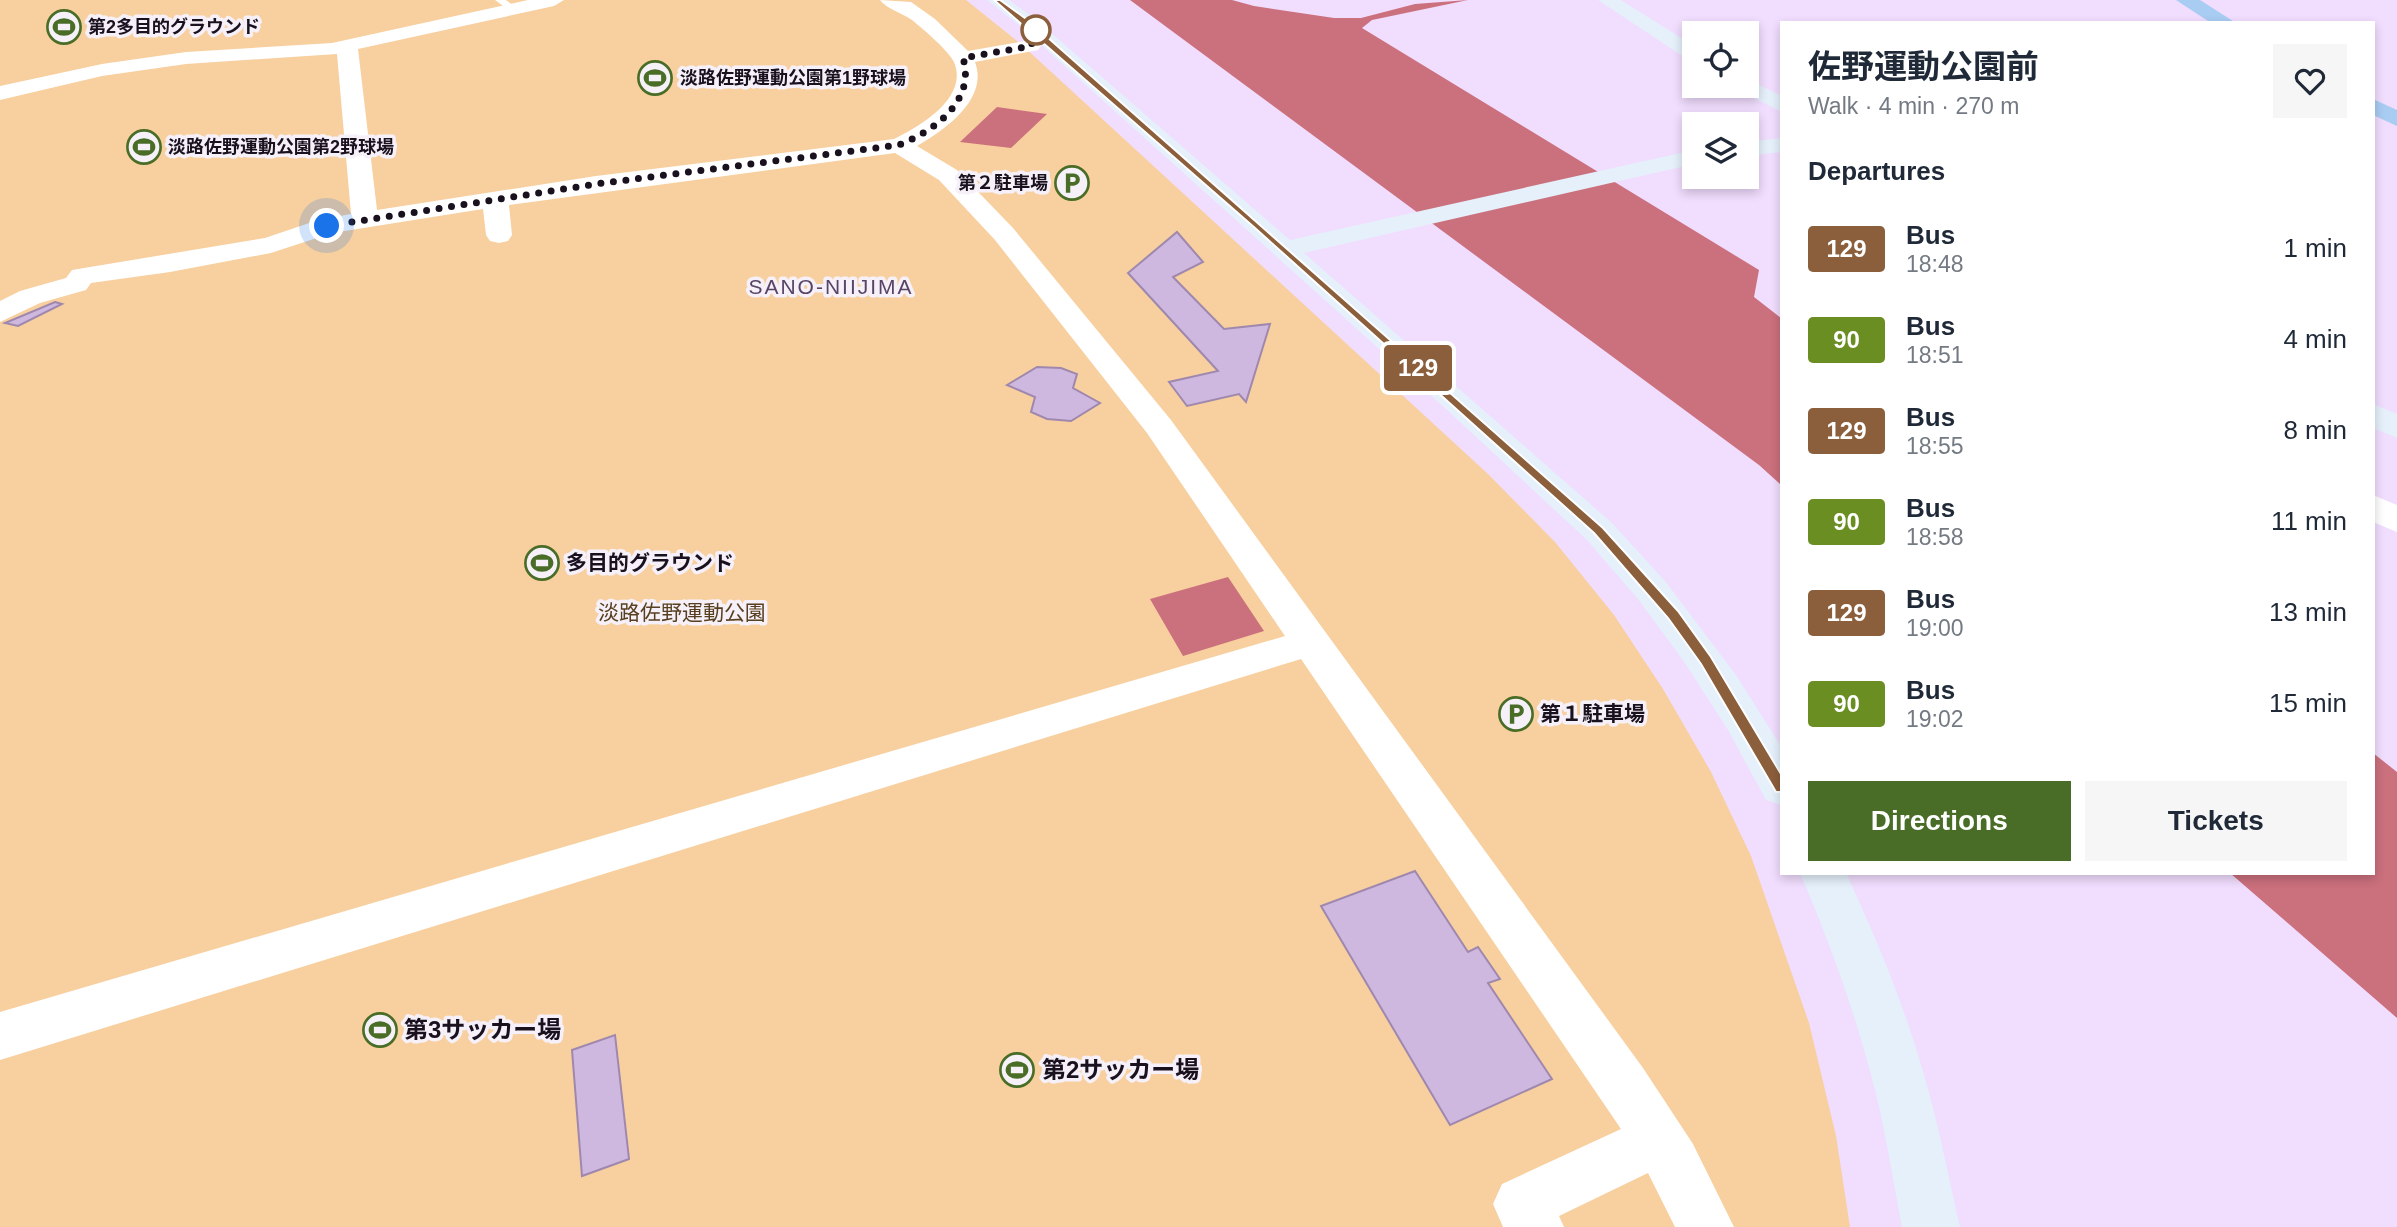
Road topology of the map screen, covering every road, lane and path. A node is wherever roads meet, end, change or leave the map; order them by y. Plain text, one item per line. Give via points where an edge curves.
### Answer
1 (554, 0) edge
2 (890, 0) edge
3 (929, 0) edge
4 (997, 0) edge
5 (1608, 0) edge
6 (2186, 0) edge
7 (506, 3) edge
8 (2223, 21) edge
9 (347, 46) junction
10 (1031, 46) dead end
11 (1682, 47) edge
12 (959, 54) junction
13 (1759, 92) edge
14 (0, 93) edge
15 (1780, 104) edge
16 (2375, 107) edge
17 (2397, 119) edge
18 (899, 145) junction
19 (1780, 145) edge
20 (1759, 148) edge
21 (1682, 160) edge
22 (733, 167) junction
23 (741, 192) dead end
24 (495, 200) junction
25 (365, 220) junction
26 (499, 235) dead end
27 (1285, 249) junction
28 (198, 259) junction
29 (189, 288) dead end
30 (0, 313) edge
31 (2375, 415) edge
32 (2397, 428) edge
33 (1311, 642) junction
34 (1780, 785) edge
35 (1824, 875) edge
36 (0, 1036) edge
37 (1658, 1140) junction
38 (1535, 1227) edge
39 (1705, 1227) edge
40 (1931, 1227) edge

1 - 7 street
2 - 12 street via 924,19
3 - 12 street via 974,44
4 - 27 street
5 - 11 street
6 - 8 highway
7 - 9 street
9 - 14 street via 166,61
9 - 25 street
10 - 12 street
12 - 18 street via 967,78 959,101 937,123
13 - 15 street
16 - 17 highway
18 - 22 street
18 - 33 street via 948,175 1004,234 1159,427
19 - 20 street
21 - 27 street
22 - 23 street
22 - 24 street
24 - 25 street
24 - 26 street
25 - 28 street
27 - 34 street via 1541,476 1637,571 1706,661
28 - 29 street
28 - 30 street via 82,276 76,284 30,297
31 - 32 street
33 - 36 street
33 - 37 street
35 - 40 street via 1867,974 1887,1035
37 - 38 street via 1522,1204
37 - 39 street

